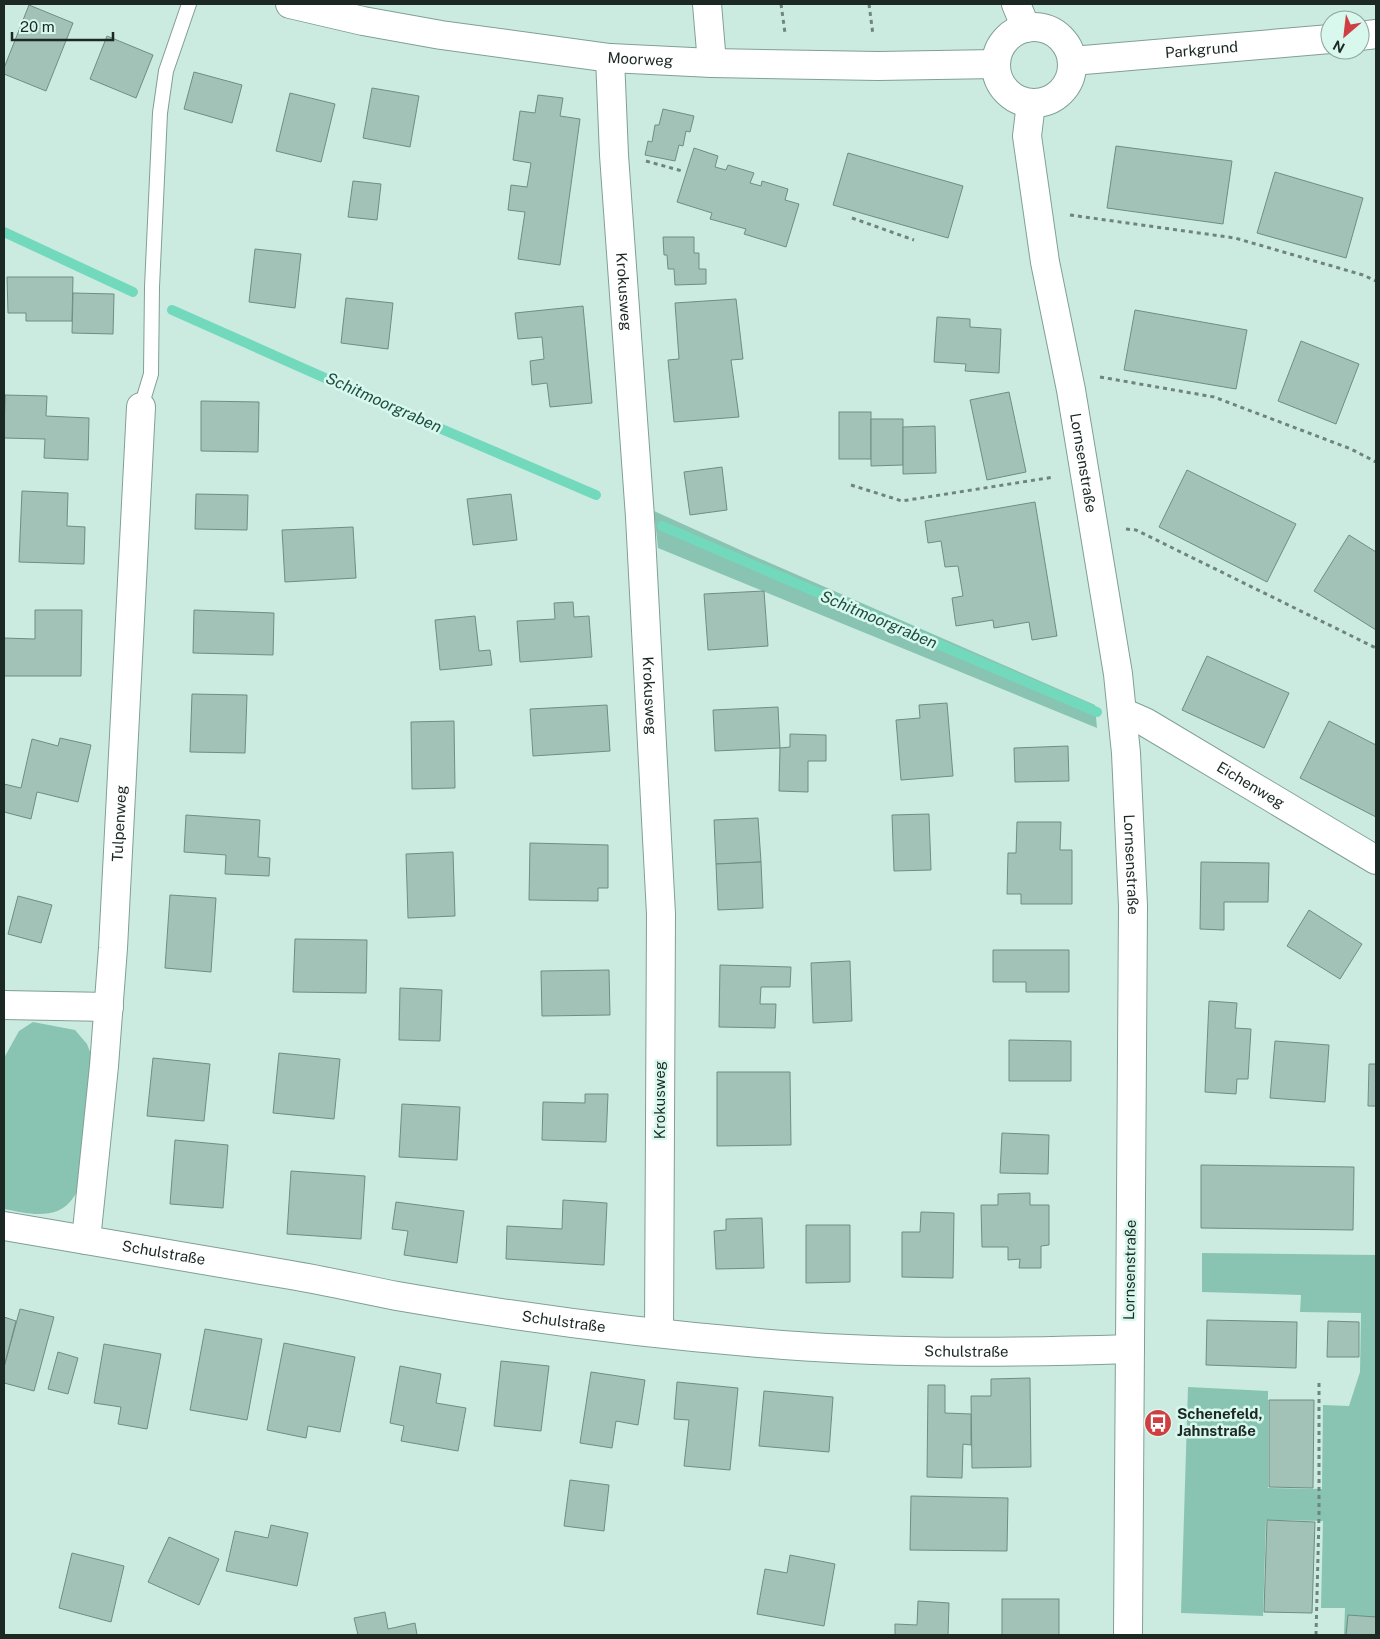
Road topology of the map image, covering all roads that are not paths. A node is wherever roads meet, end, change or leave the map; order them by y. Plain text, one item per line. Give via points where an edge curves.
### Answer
1 (189, 4) edge
2 (290, 4) edge
3 (707, 4) edge
4 (1021, 16) edge
5 (1320, 40) edge
6 (610, 58) junction
7 (1072, 61) junction
8 (712, 63) junction
9 (996, 64) junction
10 (1031, 103) junction
11 (141, 407) joint
12 (1122, 712) junction
13 (1376, 860) edge
14 (109, 1007) junction
15 (6, 1011) edge
16 (4, 1226) edge
17 (86, 1240) junction
18 (659, 1333) junction
19 (1130, 1350) junction
20 (1128, 1635) edge

1 - 11 lane via 166,71 160,113 151,374
2 - 6 street, Moorweg via 441,35
3 - 8 street
4 - 7 street via 1062,38
4 - 9 street via 1014,33 998,52
5 - 7 street, Parkgrund
6 - 8 street, Moorweg
6 - 18 street, Krokusweg via 661,914
7 - 10 street via 1072,72 1062,92 1053,99
8 - 9 street, Moorweg
9 - 10 street via 1003,86 1015,98
10 - 12 street, Lornsenstraße via 1027,136 1045,262 1079,436
11 - 14 street, Tulpenweg
12 - 13 street, Eichenweg via 1145,722
12 - 19 street, Lornsenstraße via 1130,808 1133,906
14 - 15 street
14 - 17 street, Tulpenweg
16 - 17 street, Schulstraße
17 - 18 street, Schulstraße via 397,1296
18 - 19 street, Schulstraße via 872,1350
19 - 20 street, Lornsenstraße

